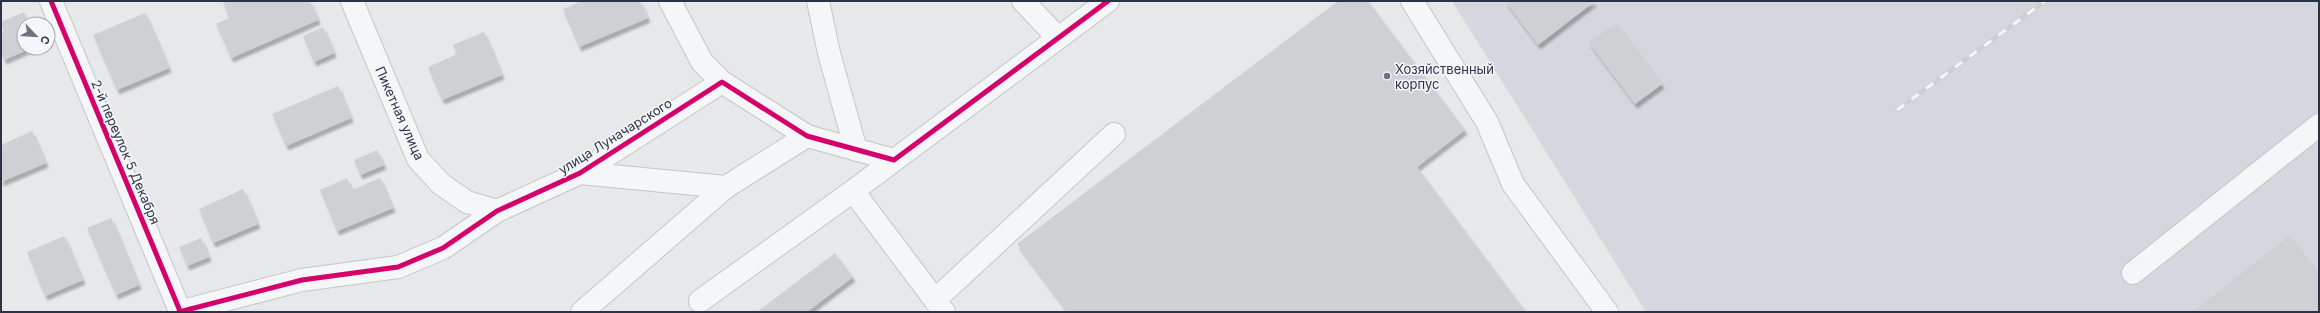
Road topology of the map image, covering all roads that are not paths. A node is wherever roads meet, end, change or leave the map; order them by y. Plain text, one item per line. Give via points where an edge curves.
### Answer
1 (51, 1) edge
2 (352, 1) edge
3 (670, 1) edge
4 (818, 1) edge
5 (1023, 1) edge
6 (1108, 1) edge
7 (1412, 1) edge
8 (1057, 37) junction
9 (722, 82) junction
10 (2319, 124) edge
11 (1114, 134) dead end
12 (807, 136) junction
13 (856, 150) junction
14 (894, 160) junction
15 (580, 173) junction
16 (726, 187) junction
17 (853, 191) junction
18 (498, 211) junction
19 (2133, 273) dead end
20 (700, 300) dead end
21 (939, 306) edge
22 (180, 312) edge
23 (582, 312) edge
24 (1607, 312) edge

1 - 22 street, 2-й переулок 5 Декабря
2 - 18 street, Пикетная улица via 418,159 441,184 467,202
3 - 9 street via 702,62
4 - 13 street via 829,53
5 - 8 street
6 - 8 street
7 - 24 street via 1487,122 1513,184
8 - 14 street
9 - 12 street
9 - 15 street, улица Луначарского
10 - 19 street
11 - 21 street
12 - 13 street
12 - 16 street
13 - 14 street
14 - 17 street
15 - 16 street, улица Луначарского
15 - 18 street, улица Луначарского
16 - 23 street
17 - 20 street
17 - 21 street
18 - 22 street, улица Луначарского via 443,248 398,267 302,280

